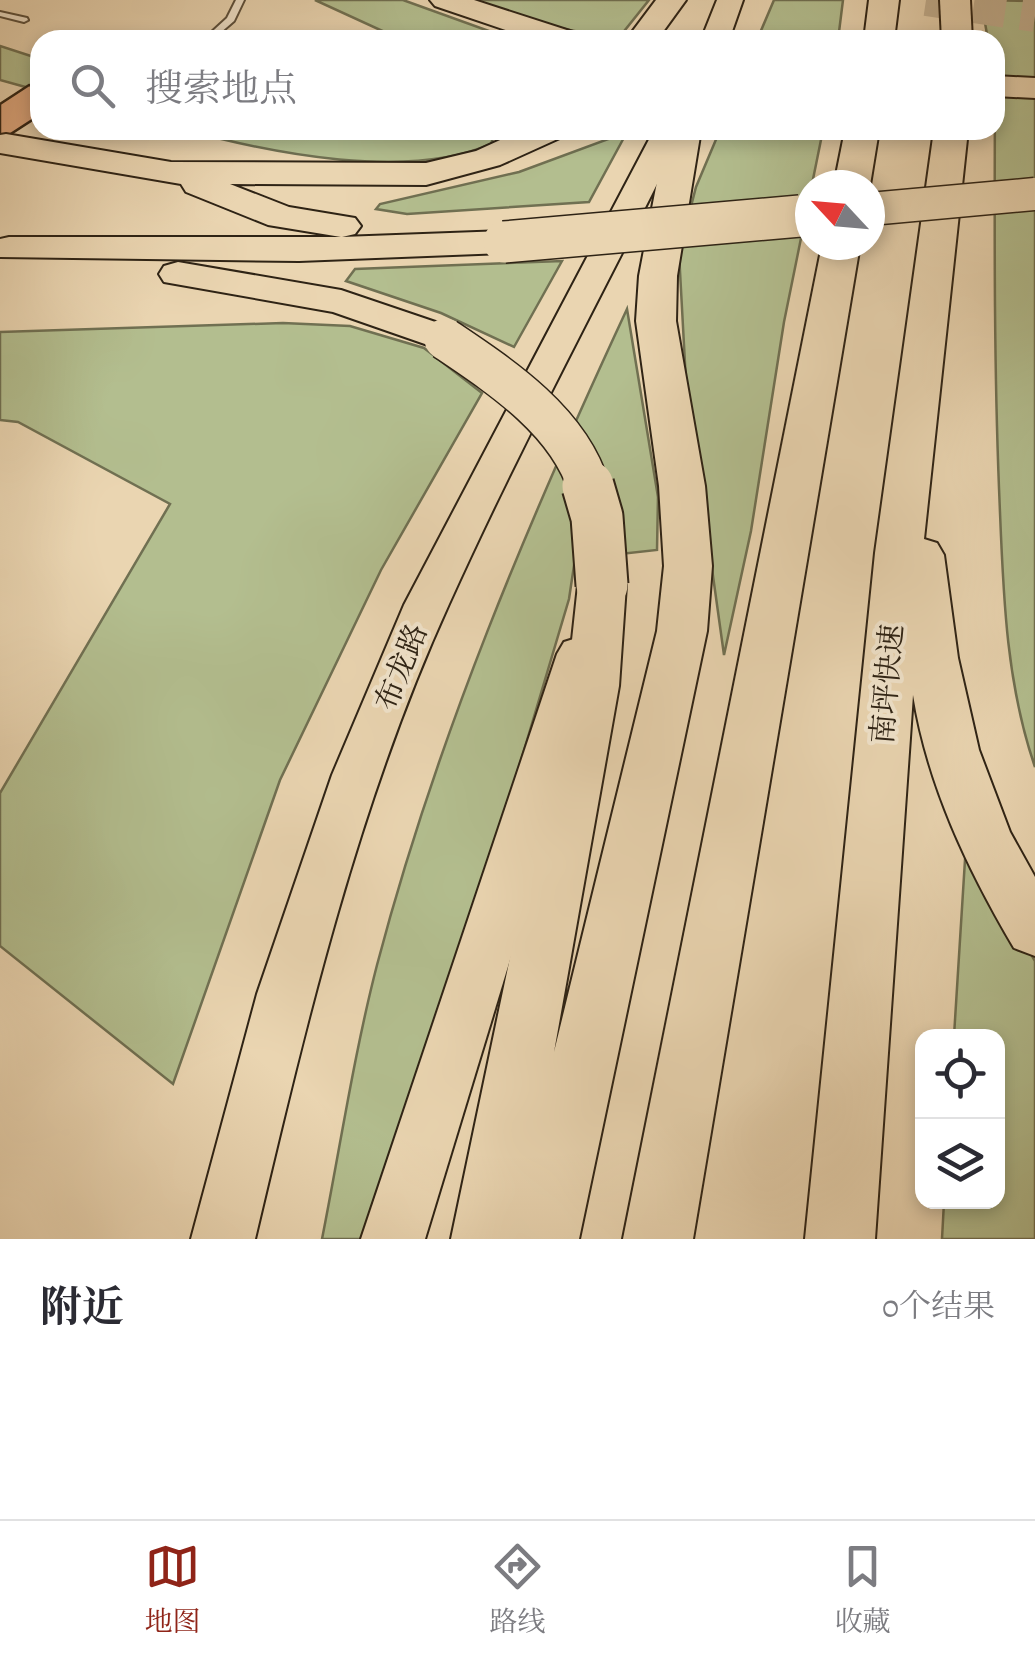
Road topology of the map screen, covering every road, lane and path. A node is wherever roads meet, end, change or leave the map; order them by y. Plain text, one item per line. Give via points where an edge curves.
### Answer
1 (240, 0) edge
2 (445, 0) edge
3 (671, 0) edge
4 (730, 0) edge
5 (884, 0) edge
6 (955, 0) edge
7 (0, 14) edge
8 (24, 20) dead end
9 (218, 30) edge
10 (535, 30) edge
11 (648, 30) edge
12 (719, 30) edge
13 (880, 30) edge
14 (956, 30) edge
15 (1005, 86) edge
16 (1035, 88) edge
17 (528, 140) edge
18 (665, 140) edge
19 (682, 140) edge
20 (860, 140) edge
21 (951, 140) edge
22 (6, 144) dead end
23 (855, 170) edge
24 (171, 173) junction
25 (1035, 177) edge
26 (885, 191) edge
27 (1035, 194) edge
28 (795, 200) edge
29 (885, 209) edge
30 (795, 216) edge
31 (509, 233) junction
32 (4, 247) edge
33 (838, 260) edge
34 (915, 420) junction
35 (602, 586) junction
36 (1035, 929) edge
37 (222, 1239) edge
38 (394, 1239) edge
39 (486, 1239) edge
40 (544, 1239) edge
41 (658, 1239) edge
42 (840, 1239) edge

1 - 9 lane
2 - 10 highway
3 - 11 highway
4 - 12 main road
5 - 13 highway
6 - 14 highway
7 - 8 lane
15 - 16 highway
17 - 24 highway via 426,174
18 - 37 main road, 布龙路 via 426,604 358,775 284,994
19 - 40 highway via 656,321 682,486 688,566 682,630
20 - 23 highway
21 - 34 highway, 南坪快速
22 - 24 highway
24 - 31 highway via 281,217
25 - 26 highway
27 - 29 highway, bridge
28 - 31 highway
30 - 31 highway, bridge
31 - 32 highway via 299,250
32 - 35 highway, bridge via 308,294 444,339 540,412 574,455 595,506
33 - 41 highway
34 - 36 highway via 914,500 940,712 994,867
34 - 42 highway, 南坪快速
35 - 38 main road
35 - 39 highway via 593,686

